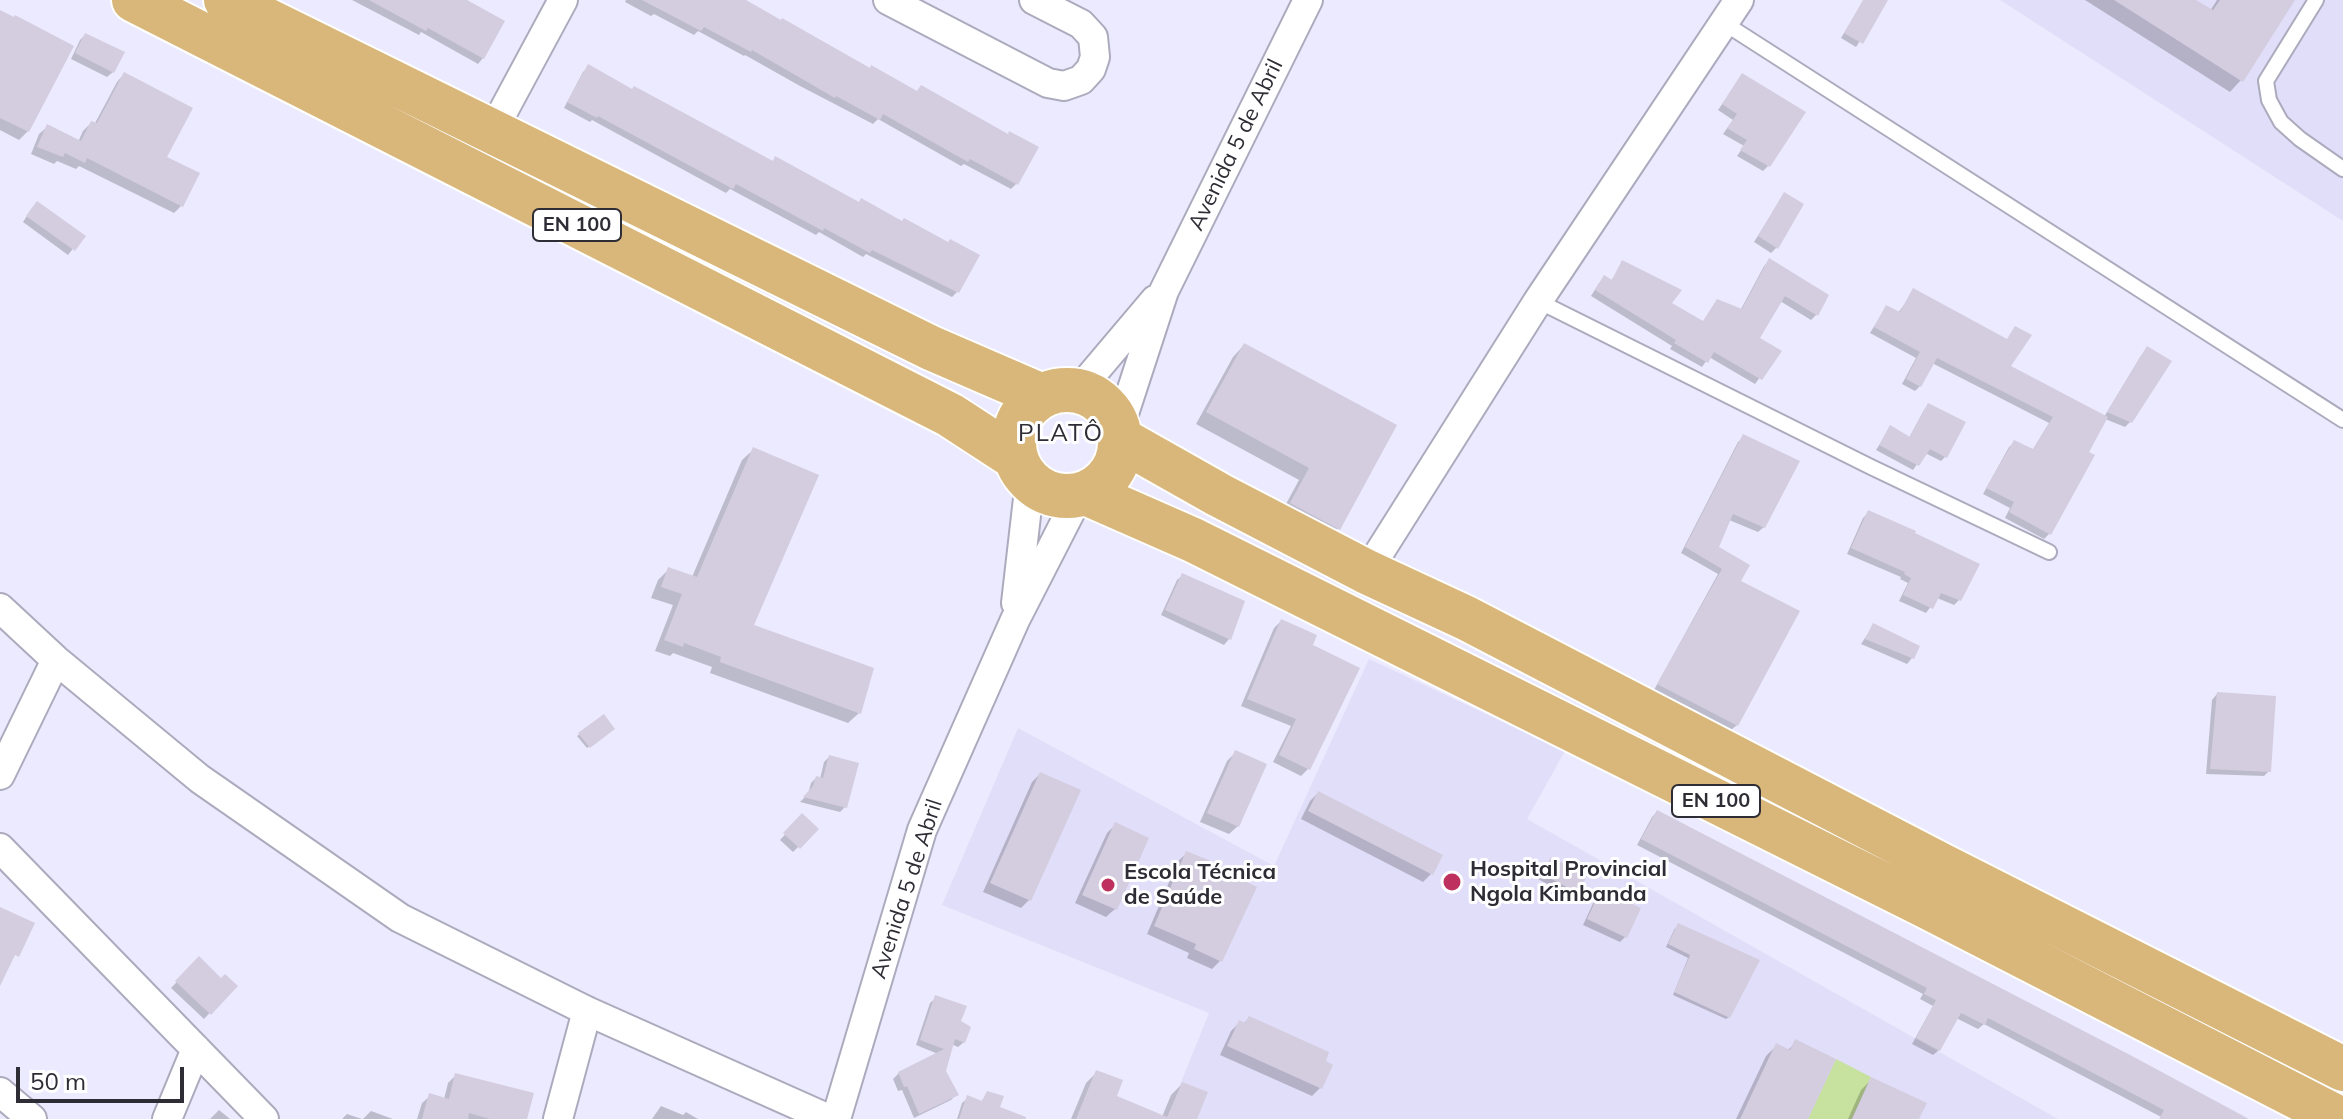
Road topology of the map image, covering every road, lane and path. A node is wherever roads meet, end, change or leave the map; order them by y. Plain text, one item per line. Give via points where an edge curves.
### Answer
1 (134, 0) edge
2 (226, 0) edge
3 (563, 0) edge
4 (888, 0) edge
5 (1034, 0) edge
6 (1308, 0) edge
7 (2316, 0) edge
8 (1731, 12) edge
9 (492, 132) junction
10 (2343, 169) edge
11 (1164, 291) junction
12 (1538, 301) junction
13 (1060, 393) junction
14 (2343, 420) edge
15 (1120, 434) junction
16 (1023, 470) junction
17 (1082, 494) junction
18 (2049, 552) dead end
19 (1367, 572) junction
20 (0, 608) edge
21 (1466, 618) junction
22 (1015, 620) junction
23 (56, 660) junction
24 (1444, 665) junction
25 (0, 775) edge
26 (0, 848) edge
27 (587, 1011) junction
28 (196, 1049) junction
29 (2343, 1069) edge
30 (0, 1092) edge
31 (32, 1119) edge
32 (167, 1119) edge
33 (264, 1119) edge
34 (558, 1119) edge
35 (829, 1119) edge
36 (836, 1119) edge
37 (2340, 1119) edge

1 - 16 main road, EN 100 via 950,415
2 - 9 main road, EN 100
3 - 9 street
4 - 5 street via 1048,83 1064,86 1081,80 1095,57 1093,37 1081,24
6 - 11 street, Avenida 5 de Abril
7 - 10 lane via 2266,81 2269,100 2281,122
8 - 12 street
8 - 14 lane
9 - 13 main road, EN 100 via 931,348
11 - 13 street, Avenida 5 de Abril
11 - 15 street, Avenida 5 de Abril
12 - 18 lane
12 - 19 street
13 - 15 main road, EN 100 via 1097,398 1111,411
13 - 16 main road via 1030,404 1021,416 1014,444
15 - 17 main road via 1120,452 1108,477
15 - 19 main road, EN 100 via 1219,495
16 - 17 main road, EN 100 via 1044,491
16 - 22 street, Avenida 5 de Abril
17 - 22 street, Avenida 5 de Abril
17 - 24 main road, EN 100 via 1193,540
19 - 21 main road, EN 100
20 - 23 street
21 - 24 main road
21 - 29 main road, EN 100
22 - 36 street, Avenida 5 de Abril via 922,830
23 - 25 street
23 - 27 street via 200,779 400,918
24 - 37 main road, EN 100
26 - 28 street
27 - 34 street
27 - 35 street
28 - 32 street
28 - 33 street
30 - 31 street

